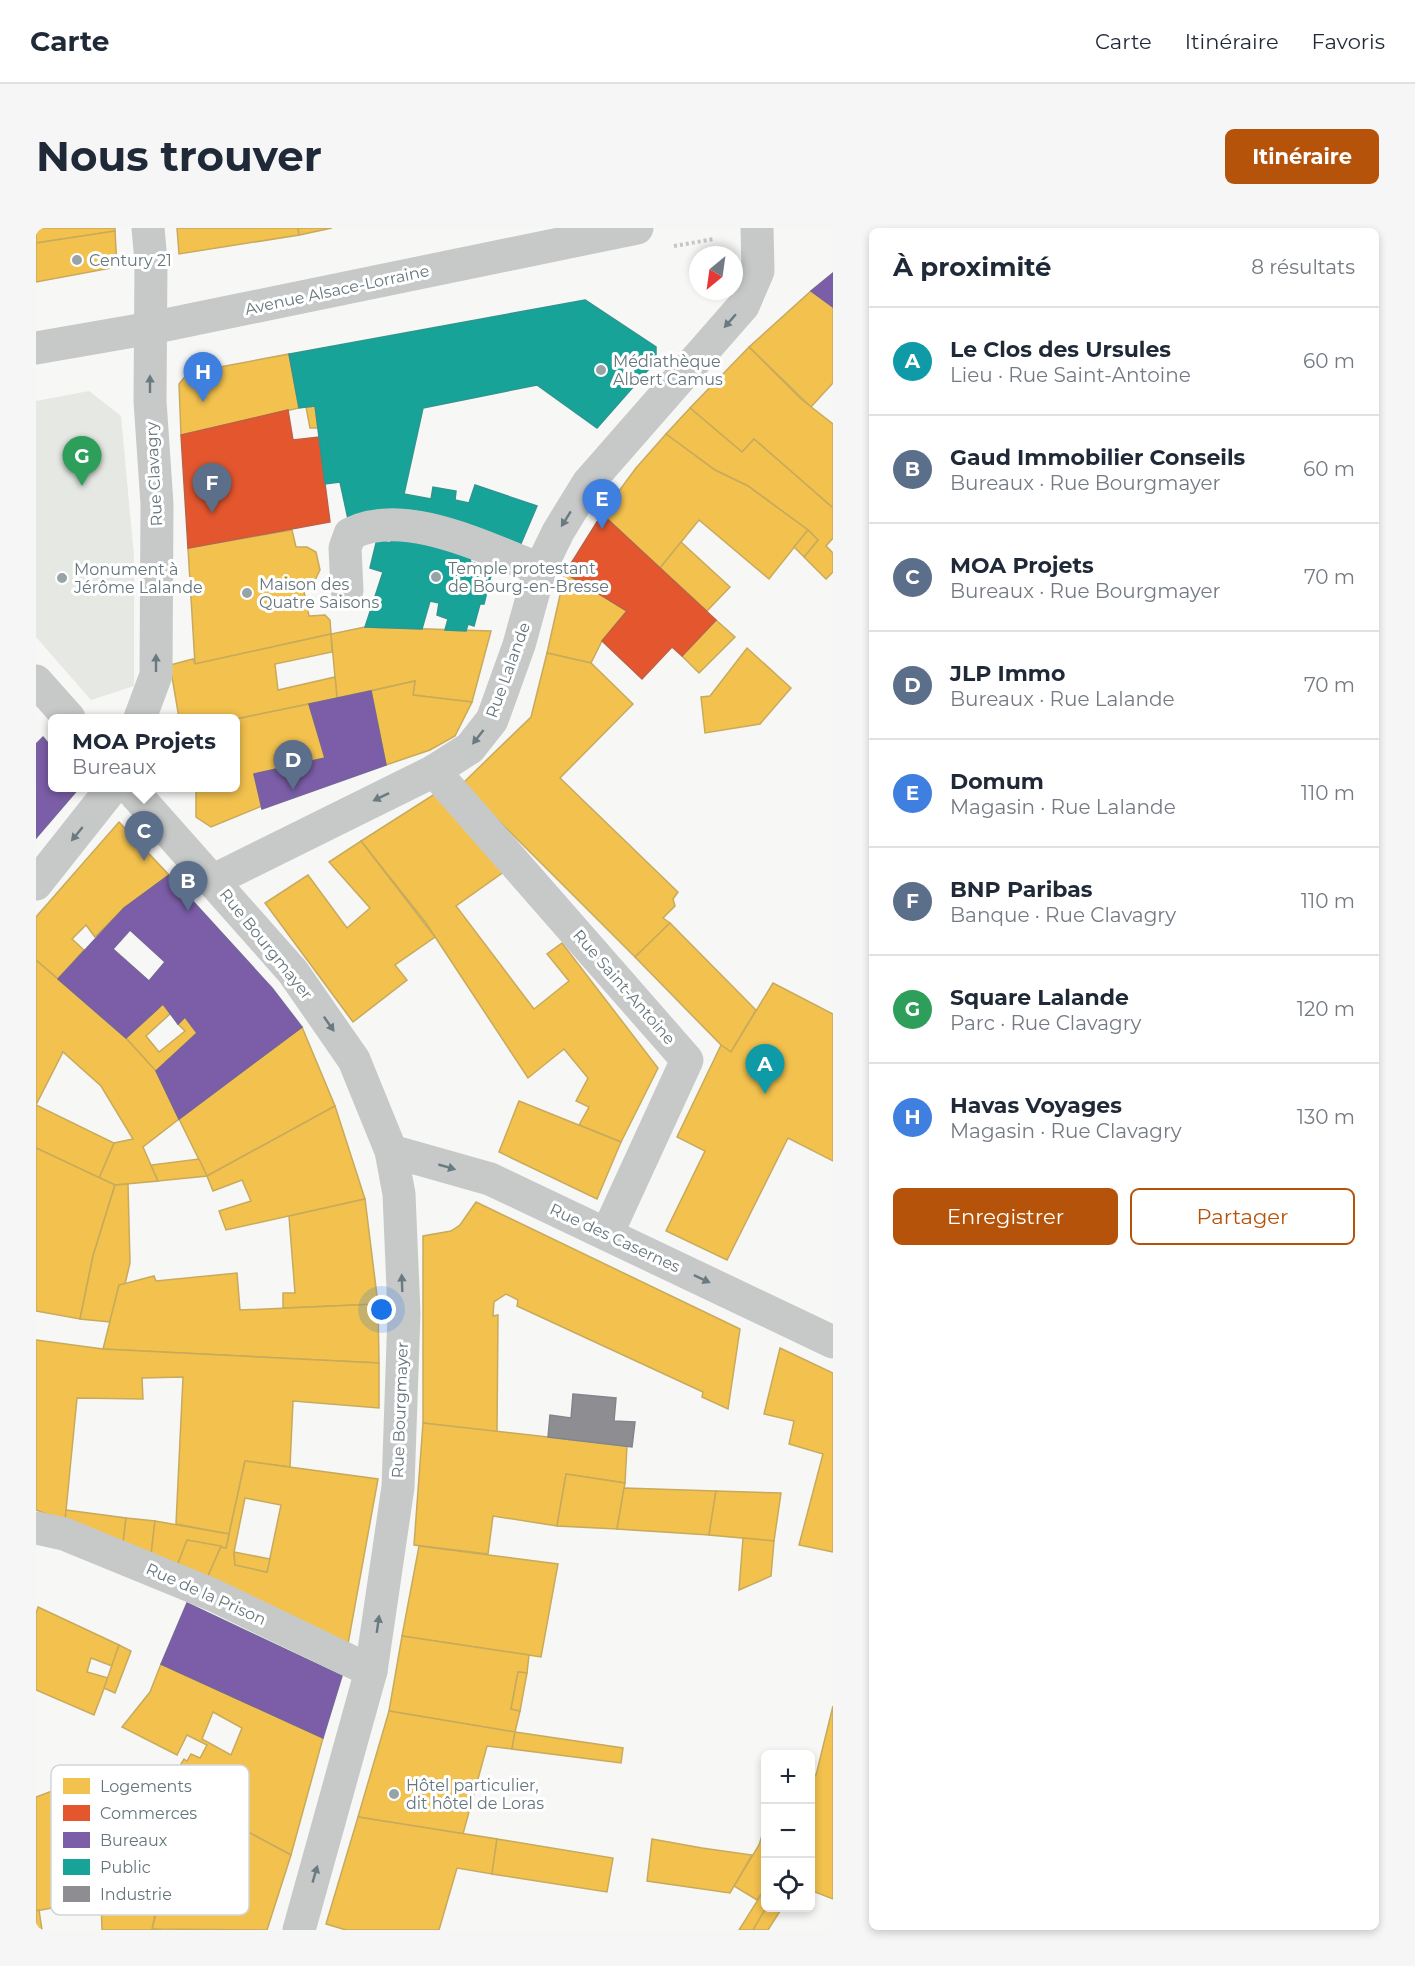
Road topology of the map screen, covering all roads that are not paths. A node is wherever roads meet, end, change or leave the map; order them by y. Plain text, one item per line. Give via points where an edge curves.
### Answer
1 (148, 228) edge
2 (635, 228) edge
3 (757, 228) edge
4 (151, 328) junction
5 (36, 348) edge
6 (540, 569) junction
7 (347, 590) dead end
8 (36, 681) edge
9 (65, 714) edge
10 (141, 714) edge
11 (434, 771) junction
12 (109, 792) edge
13 (134, 792) edge
14 (214, 880) junction
15 (36, 884) edge
16 (391, 1151) junction
17 (607, 1234) junction
18 (833, 1342) edge
19 (36, 1528) edge
20 (371, 1671) junction
21 (299, 1930) edge

1 - 4 street, Rue Clavagry
2 - 4 street, Avenue Alsace-Lorraine
3 -> 6 street, Rue Lalande via 758,270 743,306 588,483
4 - 5 street, Avenue Alsace-Lorraine
10 -> 4 street, Rue Clavagry via 156,675 157,504 150,402
6 - 7 street via 419,526 364,526 350,534 345,548
6 -> 11 street, Rue Lalande via 519,645 492,720 470,748
8 - 9 street
11 -> 14 street, Rue Lalande
11 - 17 street, Rue Saint-Antoine via 687,1060
12 -> 15 street
13 - 14 street, Rue Bourgmayer
14 -> 16 street, Rue Bourgmayer via 293,972 354,1060
16 -> 17 street, Rue des Casernes via 490,1179
20 -> 16 street, Rue Bourgmayer via 398,1476 404,1313 399,1194
17 -> 18 street, Rue des Casernes
19 - 20 street, Rue de la Prison via 64,1534 213,1595
21 -> 20 street, Rue Bourgmayer

